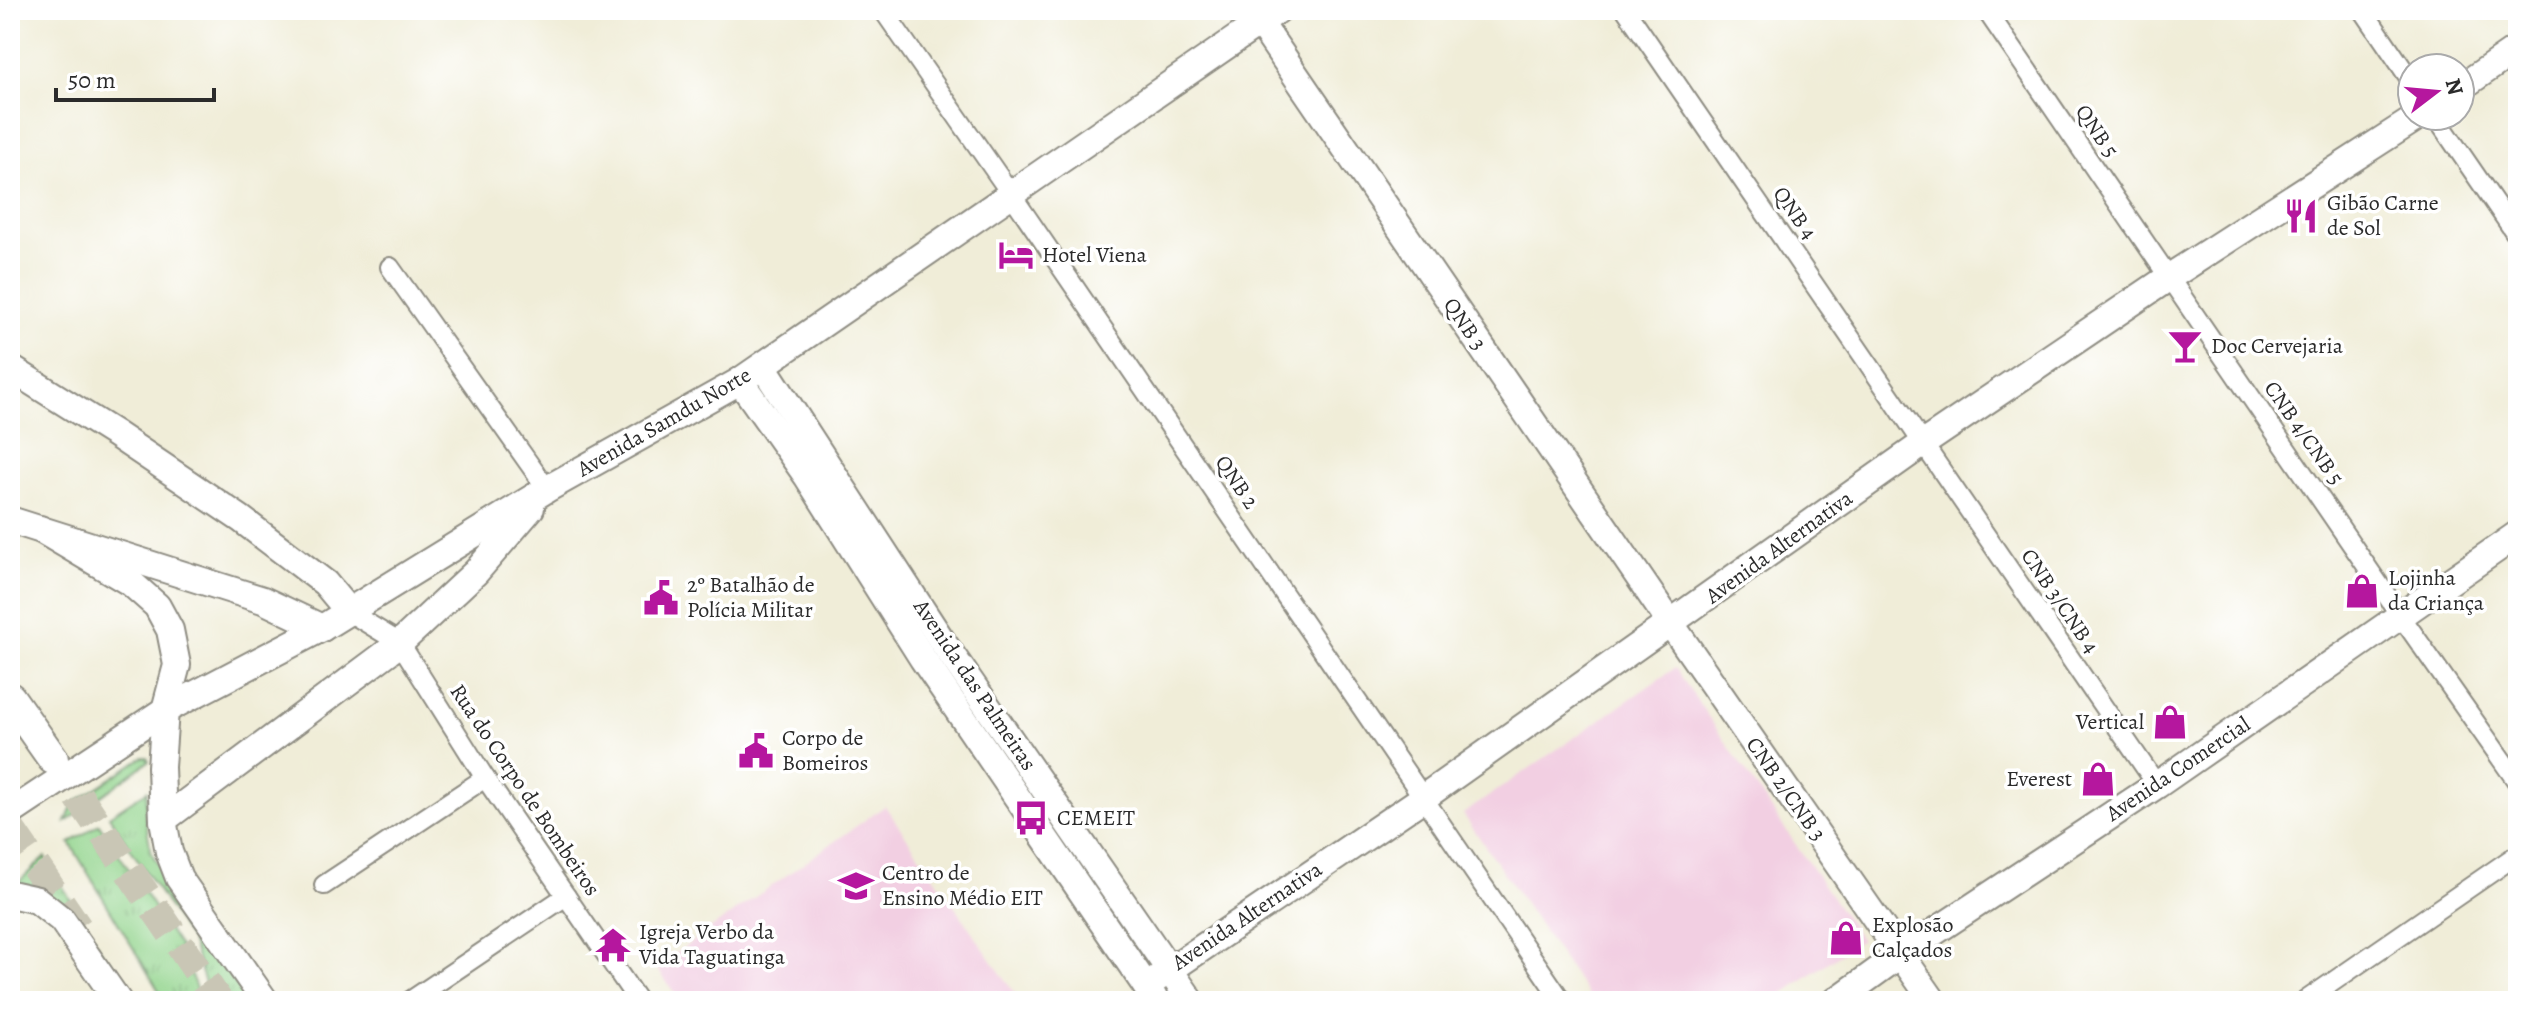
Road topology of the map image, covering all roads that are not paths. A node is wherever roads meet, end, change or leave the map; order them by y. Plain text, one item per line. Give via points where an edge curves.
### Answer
1 (883, 10) edge
2 (1626, 10) edge
3 (1986, 10) edge
4 (2363, 10) edge
5 (1263, 14) edge
6 (2518, 48) edge
7 (2396, 58) edge
8 (2476, 77) edge
9 (2396, 131) edge
10 (2446, 132) edge
11 (1011, 194) junction
12 (2518, 237) edge
13 (390, 267) dead end
14 (2168, 278) junction
15 (763, 366) junction
16 (10, 368) edge
17 (740, 381) junction
18 (1924, 443) junction
19 (547, 489) junction
20 (10, 520) edge
21 (40, 529) junction
22 (2518, 534) edge
23 (349, 612) junction
24 (2400, 615) junction
25 (1671, 624) junction
26 (322, 628) junction
27 (400, 643) junction
28 (934, 652) junction
29 (10, 698) edge
30 (165, 710) junction
31 (53, 759) tunnel mouth
32 (485, 778) junction
33 (2518, 783) edge
34 (2157, 785) junction
35 (1423, 798) junction
36 (19, 807) edge
37 (163, 820) junction
38 (2518, 854) edge
39 (324, 885) dead end
40 (10, 894) edge
41 (566, 896) junction
42 (37, 900) junction
43 (10, 915) edge
44 (1901, 954) junction
45 (1169, 968) junction
46 (1151, 993) edge
47 (118, 1001) edge
48 (265, 1001) edge
49 (410, 1001) edge
50 (638, 1001) edge
51 (1191, 1001) edge
52 (1562, 1001) edge
53 (1836, 1001) edge
54 (1933, 1001) edge
55 (2305, 1001) edge

1 - 11 street, QNB 2
2 - 18 street, QNB 4
3 - 14 street, QNB 5
4 - 7 street
5 - 11 main road, Avenida Samdu Norte
5 - 25 main road, QNB 3
6 - 8 main road
9 - 14 main road, Avenida Alternativa
10 - 12 street
11 - 15 main road, Avenida Samdu Norte
11 - 35 street, QNB 2
13 - 19 street
14 - 18 main road, Avenida Alternativa
14 - 24 street, CNB 4/CNB 5
15 - 17 main road, Avenida Samdu Norte
15 - 28 main road, Avenida das Palmeiras
16 - 23 main road via 241,519 325,583
17 - 19 main road, Avenida Samdu Norte
17 - 28 main road, Avenida das Palmeiras
18 - 25 main road, Avenida Alternativa
18 - 34 street, CNB 3/CNB 4
19 - 23 main road, Avenida Samdu Norte
19 - 27 main road via 476,572
20 - 21 main road
21 - 26 main road via 263,600
21 - 30 main road via 131,583 157,606 170,630 177,665
22 - 24 main road, Avenida Comercial
23 - 26 main road, Avenida Samdu Norte
23 - 27 street
24 - 33 street, CNB 4/CNB 5
24 - 34 main road, Avenida Comercial
25 - 35 main road, Avenida Alternativa
25 - 44 main road, CNB 2/CNB 3
26 - 30 main road, Avenida Samdu Norte
27 - 32 street, Rua do Corpo de Bombeiros
27 - 37 main road
28 - 45 main road, Avenida das Palmeiras
28 - 46 main road, Avenida das Palmeiras
29 - 31 main road
30 - 36 main road, Avenida Samdu Norte
30 - 37 main road
32 - 39 street
32 - 41 street, Rua do Corpo de Bombeiros
34 - 44 main road, Avenida Comercial
35 - 45 main road, Avenida Alternativa
35 - 52 street, QNB 2
37 - 48 main road via 179,878
38 - 55 street
40 - 42 main road
41 - 49 street
41 - 50 street, Rua do Corpo de Bombeiros
42 - 43 main road
42 - 47 main road via 69,929
44 - 53 main road, Avenida Comercial
44 - 54 main road, CNB 2/CNB 3
45 - 46 main road, Avenida Alternativa
45 - 51 main road, Avenida das Palmeiras

